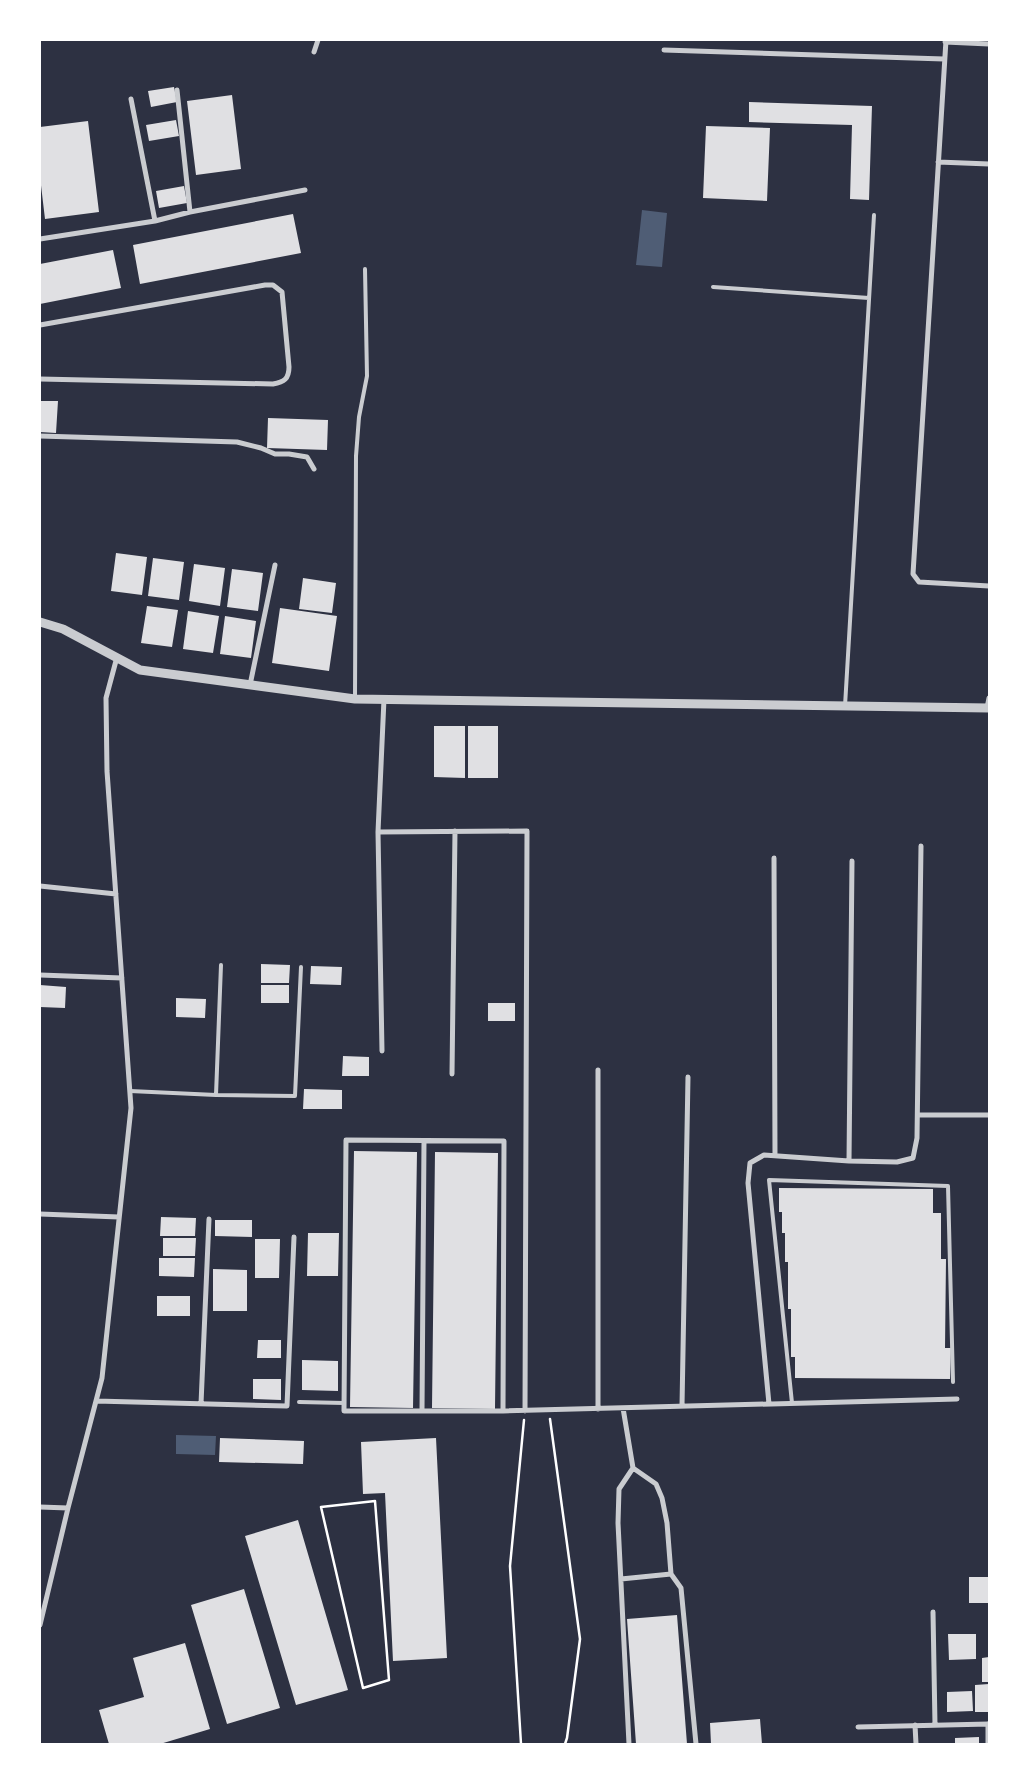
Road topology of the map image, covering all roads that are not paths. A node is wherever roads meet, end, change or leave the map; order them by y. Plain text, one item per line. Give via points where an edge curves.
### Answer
1 (318, 40) edge
2 (946, 41) edge
3 (989, 44) edge
4 (664, 50) dead end
5 (314, 52) dead end
6 (944, 59) junction
7 (177, 90) dead end
8 (131, 99) dead end
9 (938, 162) junction
10 (989, 164) edge
11 (305, 190) dead end
12 (190, 212) junction
13 (874, 215) dead end
14 (155, 221) junction
15 (40, 239) edge
16 (365, 269) dead end
17 (713, 286) dead end
18 (869, 298) junction
19 (40, 325) edge
20 (40, 379) edge
21 (40, 436) edge
22 (314, 469) dead end
23 (275, 565) dead end
24 (989, 586) edge
25 (40, 622) edge
26 (117, 657) junction
27 (250, 685) junction
28 (989, 698) edge
29 (355, 699) junction
30 (384, 699) junction
31 (845, 706) junction
32 (988, 708) edge
33 (455, 831) junction
34 (378, 832) junction
35 (921, 846) dead end
36 (774, 858) dead end
37 (852, 861) dead end
38 (40, 886) edge
39 (116, 894) junction
40 (221, 965) dead end
41 (301, 967) dead end
42 (40, 975) edge
43 (122, 978) junction
44 (382, 1051) dead end
45 (598, 1070) dead end
46 (452, 1074) dead end
47 (688, 1077) dead end
48 (130, 1091) junction
49 (216, 1095) junction
50 (918, 1115) junction
51 (989, 1116) edge
52 (424, 1141) junction
53 (775, 1156) junction
54 (849, 1161) junction
55 (40, 1214) edge
56 (119, 1217) junction
57 (209, 1220) dead end
58 (294, 1237) dead end
59 (952, 1382) dead end
60 (957, 1399) dead end
61 (96, 1401) junction
62 (299, 1402) dead end
63 (344, 1403) junction
64 (792, 1403) junction
65 (201, 1404) junction
66 (769, 1404) junction
67 (682, 1406) junction
68 (598, 1408) junction
69 (623, 1408) junction
70 (525, 1410) junction
71 (422, 1411) junction
72 (503, 1411) junction
73 (633, 1468) junction
74 (40, 1507) edge
75 (68, 1508) junction
76 (670, 1574) junction
77 (621, 1579) junction
78 (933, 1612) dead end
79 (40, 1625) edge
80 (988, 1724) edge
81 (916, 1725) junction
82 (935, 1725) junction
83 (858, 1727) dead end
84 (629, 1744) edge
85 (696, 1744) edge
86 (916, 1744) edge
87 (988, 1744) edge

1 - 5 street
2 - 3 street
2 - 6 street
4 - 6 street
6 - 9 street
7 - 12 street
8 - 14 street
9 - 10 street
9 - 24 street via 913,574 919,582
11 - 12 street
12 - 14 street
13 - 18 lane
14 - 15 street
16 - 29 lane via 367,376 356,456
17 - 18 lane
18 - 31 lane
19 - 20 street via 273,285 282,292 289,374 281,382 273,384
21 - 22 street via 237,442 275,454 308,457
23 - 27 street
25 - 26 street via 63,629
26 - 27 street via 140,670
26 - 39 street via 106,698 107,771
27 - 29 street
28 - 32 street
29 - 30 street
30 - 31 street
30 - 34 street
31 - 32 street
33 - 34 street
33 - 46 street
33 - 70 street via 527,831
34 - 44 street
35 - 50 street
36 - 53 street
37 - 54 street
38 - 39 street
39 - 43 street
40 - 49 lane
41 - 49 lane via 295,1096
42 - 43 street
43 - 48 street
45 - 68 street
47 - 67 street
48 - 49 lane
48 - 56 street
50 - 51 street
50 - 54 street via 913,1158 896,1162
52 - 63 street via 346,1140
52 - 71 street
52 - 72 street via 504,1141
53 - 54 street
53 - 66 street via 764,1155 750,1163 748,1183
55 - 56 street
56 - 61 street via 102,1378
57 - 65 street
58 - 65 street via 287,1406
59 - 64 lane via 948,1186 769,1180
60 - 64 street
61 - 65 street
61 - 75 street
62 - 63 lane
63 - 71 street via 344,1410
64 - 66 street
66 - 67 street
67 - 69 street
68 - 69 street
68 - 70 street
69 - 73 street
70 - 72 street
71 - 72 street
73 - 76 street via 656,1484 662,1498
73 - 77 street via 620,1489
74 - 75 street
75 - 79 street
76 - 77 street
76 - 85 street via 681,1588
77 - 84 street
78 - 82 street
80 - 82 street
80 - 87 street
81 - 82 street
81 - 83 street
81 - 86 street

